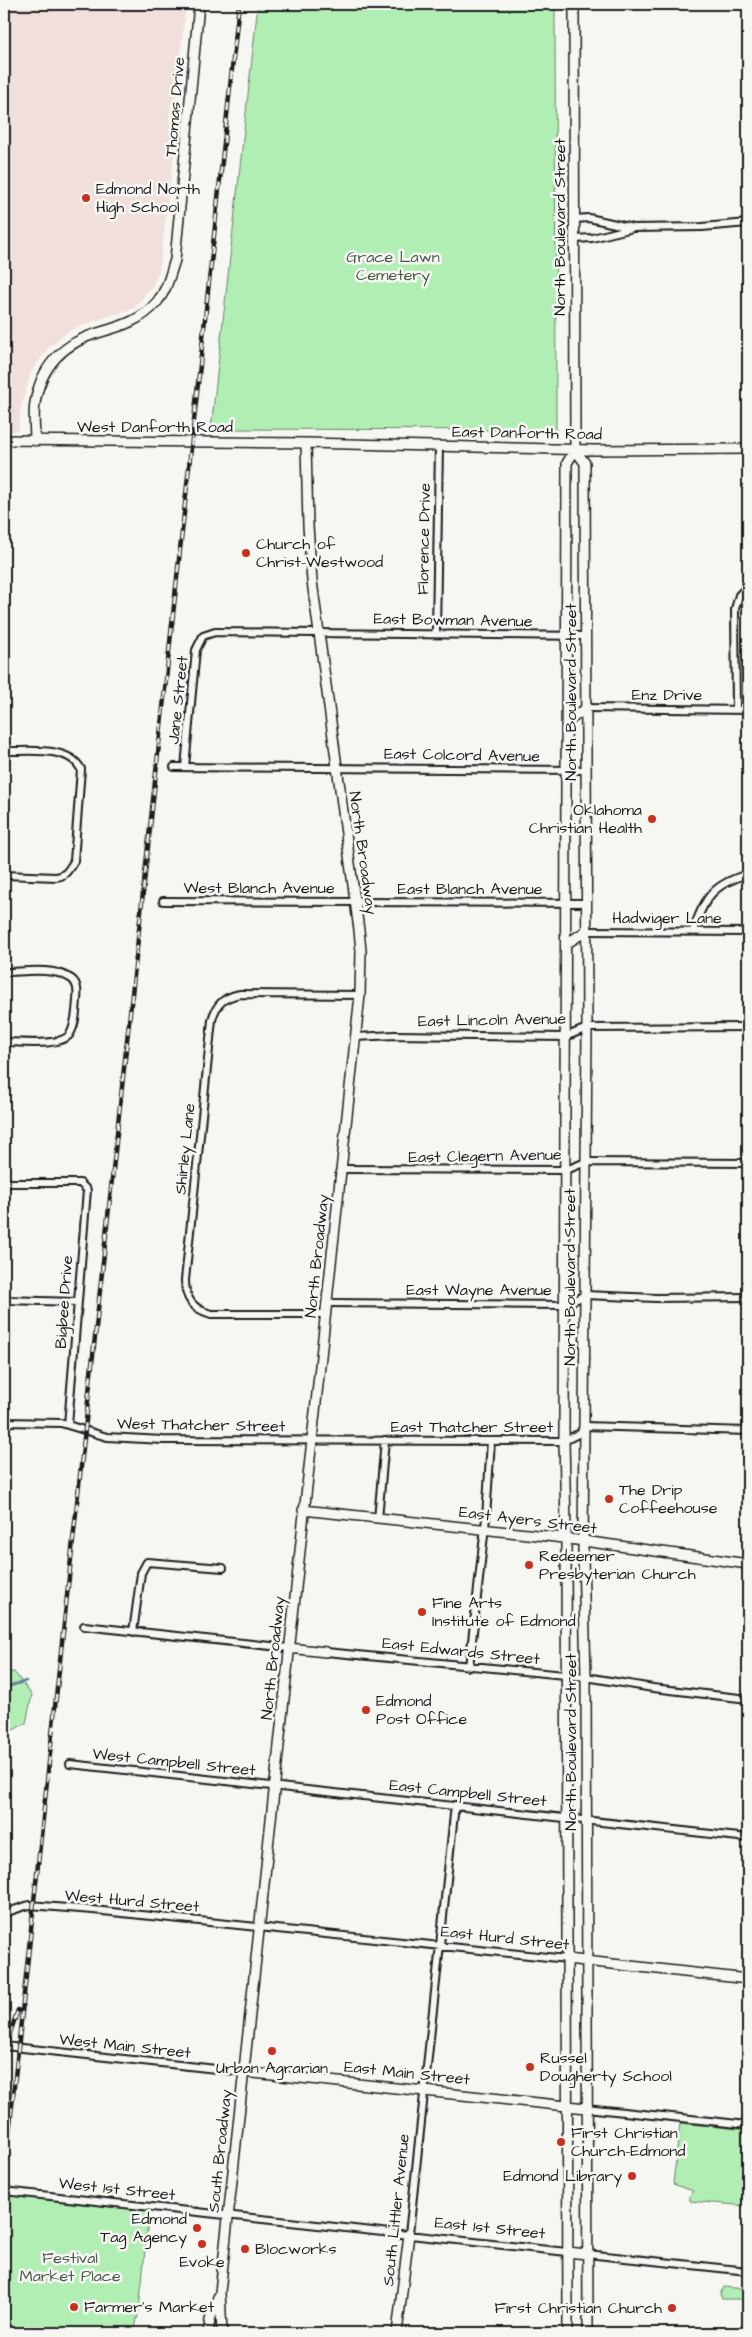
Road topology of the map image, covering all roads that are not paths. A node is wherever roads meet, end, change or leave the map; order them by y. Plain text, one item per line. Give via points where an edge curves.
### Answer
1 (199, 4) edge
2 (574, 4) edge
3 (575, 218) junction
4 (748, 223) edge
5 (633, 228) junction
6 (575, 239) junction
7 (4, 440) edge
8 (35, 441) junction
9 (306, 443) junction
10 (439, 446) junction
11 (748, 449) edge
12 (575, 450) junction
13 (748, 587) edge
14 (320, 633) junction
15 (436, 634) junction
16 (203, 636) joint
17 (566, 636) junction
18 (586, 636) junction
19 (586, 708) junction
20 (736, 710) junction
21 (748, 710) edge
22 (566, 723) junction
23 (4, 751) edge
24 (174, 768) dead end
25 (185, 768) junction
26 (336, 768) junction
27 (566, 770) junction
28 (586, 770) junction
29 (748, 874) edge
30 (4, 875) edge
31 (163, 901) dead end
32 (355, 902) junction
33 (566, 903) junction
34 (586, 903) junction
35 (586, 931) junction
36 (693, 932) junction
37 (748, 932) edge
38 (566, 944) junction
39 (4, 972) edge
40 (360, 995) junction
41 (748, 1027) edge
42 (587, 1028) junction
43 (356, 1037) junction
44 (565, 1037) junction
45 (4, 1042) edge
46 (586, 1162) junction
47 (748, 1163) edge
48 (341, 1169) junction
49 (566, 1170) junction
50 (4, 1183) edge
51 (585, 1295) junction
52 (748, 1297) edge
53 (4, 1300) edge
54 (77, 1302) junction
55 (327, 1303) junction
56 (565, 1305) junction
57 (326, 1314) junction
58 (4, 1422) edge
59 (68, 1425) junction
60 (584, 1426) junction
61 (748, 1431) edge
62 (310, 1440) junction
63 (385, 1440) junction
64 (491, 1441) junction
65 (564, 1441) junction
66 (303, 1510) junction
67 (378, 1518) junction
68 (485, 1530) junction
69 (566, 1539) junction
70 (584, 1541) junction
71 (748, 1564) edge
72 (223, 1568) dead end
73 (84, 1626) dead end
74 (133, 1632) junction
75 (289, 1648) junction
76 (326, 1652) joint
77 (469, 1667) junction
78 (565, 1676) junction
79 (586, 1677) junction
80 (748, 1699) edge
81 (70, 1764) dead end
82 (274, 1787) junction
83 (455, 1805) junction
84 (566, 1817) junction
85 (586, 1819) junction
86 (748, 1838) edge
87 (4, 1913) edge
88 (260, 1928) junction
89 (441, 1947) junction
90 (567, 1959) junction
91 (587, 1961) junction
92 (748, 1979) edge
93 (4, 2046) edge
94 (244, 2072) junction
95 (425, 2090) junction
96 (567, 2106) junction
97 (586, 2108) junction
98 (748, 2125) edge
99 (4, 2191) edge
100 (228, 2215) junction
101 (409, 2234) junction
102 (567, 2252) junction
103 (587, 2254) junction
104 (748, 2271) edge
105 (220, 2292) junction
106 (208, 2333) edge
107 (222, 2333) edge
108 (398, 2333) edge
109 (568, 2333) edge
110 (588, 2333) edge

1 - 8 main road, Thomas Drive via 175,260 167,285 158,301 132,322 78,340 55,357 43,378 35,404
2 - 3 main road, North Boulevard Street
3 - 5 street via 590,218
3 - 6 main road, North Boulevard Street
4 - 5 street
5 - 6 street
6 - 12 main road, North Boulevard Street
7 - 8 main road, West Danforth Road
8 - 9 main road, West Danforth Road
9 - 10 main road, East Danforth Road
9 - 14 main road, North Broadway via 312,581
10 - 12 main road, East Danforth Road
10 - 15 street, Florence Drive
11 - 12 main road, East Danforth Road
12 - 17 main road, North Boulevard Street via 567,463
12 - 18 main road, North Boulevard Street via 585,463
13 - 20 street via 739,595 735,610
14 - 15 street, East Bowman Avenue
14 - 16 street, East Bowman Avenue via 215,632
14 - 26 main road, North Broadway
15 - 17 street, East Bowman Avenue
16 - 25 street, Jane Street via 196,650
17 - 18 street, East Bowman Avenue
17 - 22 main road, North Boulevard Street
18 - 19 main road, North Boulevard Street
19 - 20 street, Enz Drive
19 - 22 main road
19 - 28 main road, North Boulevard Street
20 - 21 street, Enz Drive
22 - 27 main road, North Boulevard Street
23 - 30 street via 51,752 68,756 81,769 74,861 63,876
24 - 25 street, East Colcord Avenue
25 - 26 street, East Colcord Avenue
26 - 27 street, East Colcord Avenue
26 - 32 main road, North Broadway
27 - 28 street, East Colcord Avenue
27 - 33 main road, North Boulevard Street
28 - 34 main road, North Boulevard Street
29 - 36 street via 725,883 707,898
31 - 32 street, West Blanch Avenue
32 - 33 street, East Blanch Avenue
32 - 40 main road, North Broadway via 361,952
33 - 34 street, East Blanch Avenue
33 - 38 main road, North Boulevard Street
34 - 35 main road, North Boulevard Street
35 - 36 street, Hadwiger Lane
35 - 38 main road
35 - 42 main road, North Boulevard Street
36 - 37 street, Hadwiger Lane
38 - 44 main road, North Boulevard Street
39 - 45 street via 59,973 76,984 77,996 70,1035 49,1043
40 - 43 main road, North Broadway
40 - 57 street, Shirley Lane via 240,994 218,1005 212,1020 186,1295 194,1307 211,1314
41 - 42 street, East Lincoln Avenue
42 - 44 street, East Lincoln Avenue
42 - 46 main road, North Boulevard Street
43 - 44 street, East Lincoln Avenue
43 - 48 main road, North Broadway
44 - 49 main road, North Boulevard Street
46 - 47 street, East Clegern Avenue
46 - 49 street, East Clegern Avenue
46 - 51 main road, North Boulevard Street
48 - 49 street, East Clegern Avenue
48 - 55 main road, North Broadway
49 - 56 main road, North Boulevard Street
50 - 54 street, Bigbee Drive via 80,1183 87,1190
51 - 52 street, East Wayne Avenue
51 - 56 street, East Wayne Avenue
51 - 60 main road, North Boulevard Street
53 - 54 street
54 - 59 street, Bigbee Drive
55 - 56 street, East Wayne Avenue
55 - 57 main road, North Broadway
56 - 65 main road, North Boulevard Street
57 - 62 main road, North Broadway
58 - 59 street, West Thatcher Street
59 - 62 street, West Thatcher Street via 124,1439
60 - 61 street
60 - 65 street, East Thatcher Street via 580,1433
60 - 70 main road, North Boulevard Street
62 - 63 street, East Thatcher Street
62 - 66 main road, North Broadway
63 - 64 street, East Thatcher Street
63 - 67 street
64 - 65 street, East Thatcher Street
64 - 68 street
65 - 69 main road, North Boulevard Street
66 - 67 main road, East Ayers Street
66 - 75 main road, North Broadway
67 - 68 main road, East Ayers Street
68 - 69 main road, East Ayers Street
68 - 77 street
69 - 70 main road, East Ayers Street
69 - 78 main road, North Boulevard Street
70 - 71 main road, East Ayers Street
70 - 79 main road, North Boulevard Street
72 - 74 street via 147,1562 141,1573
73 - 74 street
74 - 75 street
75 - 76 main road, East Edwards Street
75 - 82 main road, North Broadway
76 - 77 street, East Edwards Street
77 - 78 street, East Edwards Street
78 - 79 street, East Edwards Street
78 - 84 main road, North Boulevard Street
79 - 80 street, East Edwards Street
79 - 85 main road, North Boulevard Street
81 - 82 street, West Campbell Street
82 - 83 street, East Campbell Street
82 - 88 main road, North Broadway
83 - 84 street, East Campbell Street
83 - 89 street, South Littler Avenue
84 - 85 street, East Campbell Street
84 - 90 main road, North Boulevard Street
85 - 86 street, East Campbell Street
85 - 91 main road, North Boulevard Street
87 - 88 street, West Hurd Street via 29,1905
88 - 89 street, East Hurd Street
88 - 94 main road, North Broadway
89 - 90 street, East Hurd Street
89 - 95 street, South Littler Avenue
90 - 91 main road, East Hurd Street
90 - 96 main road, North Boulevard Street
91 - 92 main road, East Hurd Street
91 - 97 main road, North Boulevard Street
93 - 94 street, West Main Street
94 - 95 main road, East Main Street
94 - 100 main road, South Broadway
95 - 96 main road, East Main Street
95 - 101 street, South Littler Avenue
96 - 97 main road, East Main Street
96 - 102 main road, North Boulevard Street
97 - 98 street
97 - 103 main road, North Boulevard Street
99 - 100 street, West 1st Street
100 - 101 street, East 1st Street
100 - 105 main road, South Broadway
101 - 102 street, East 1st Street
101 - 108 main road, South Littler Avenue
102 - 103 main road, East 1st Street
102 - 109 main road, North Boulevard Street
103 - 104 street, East 1st Street
103 - 110 main road, North Boulevard Street
105 - 106 main road, South Broadway
105 - 107 main road, South Broadway

